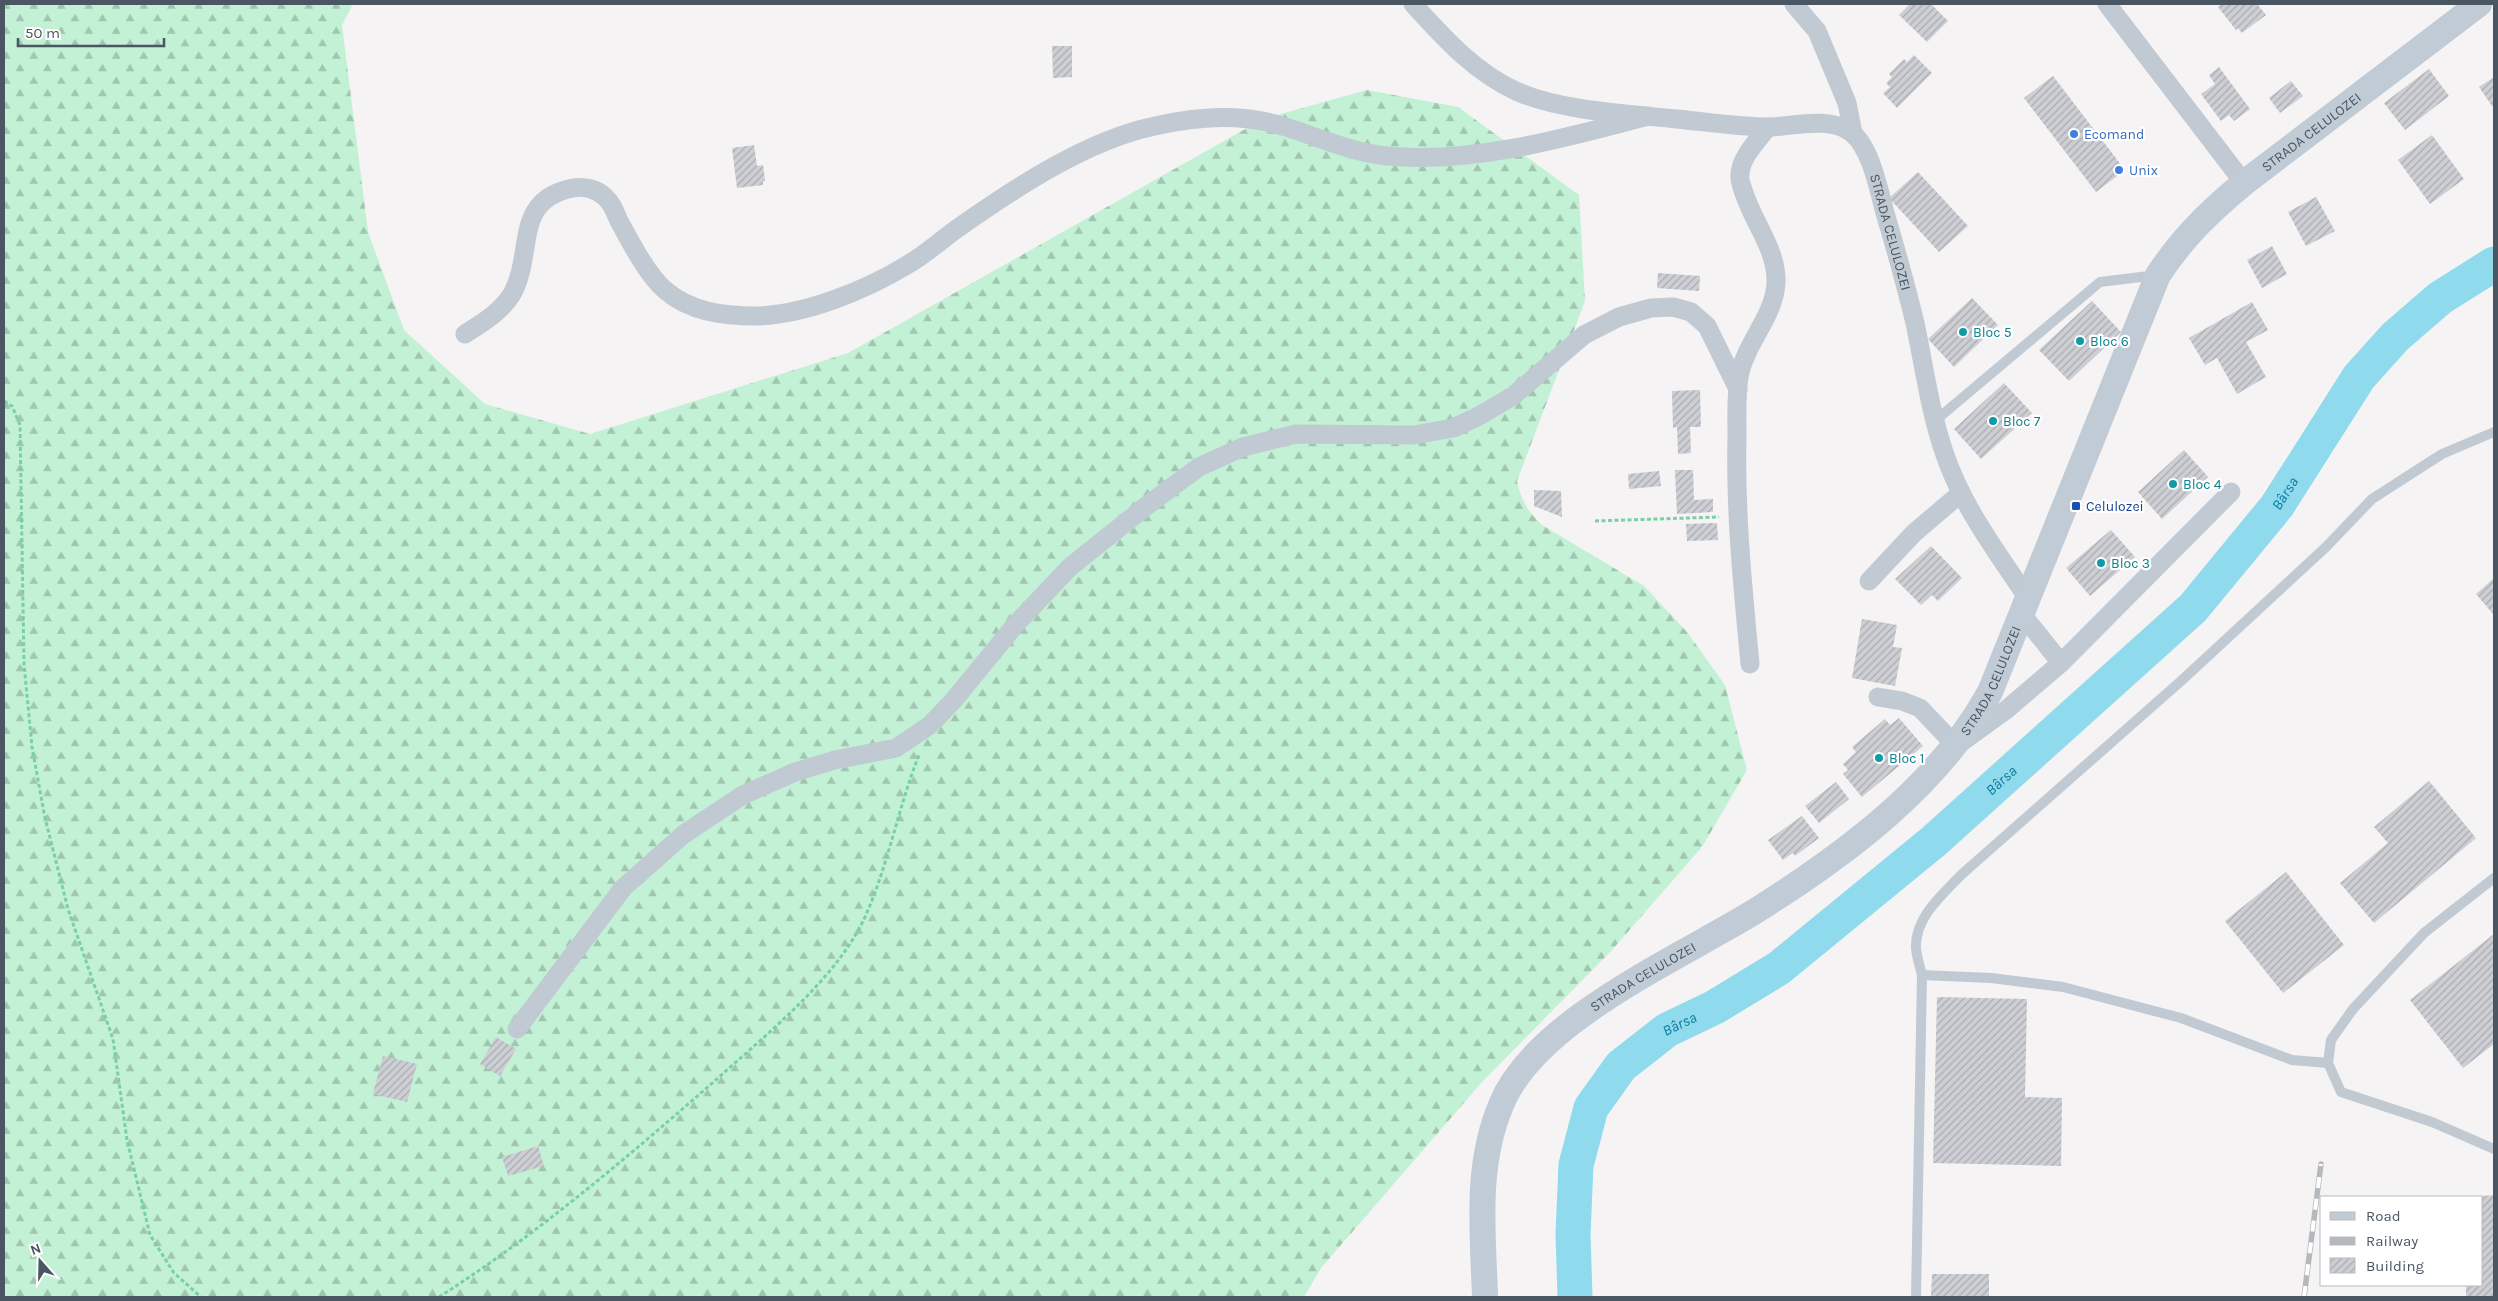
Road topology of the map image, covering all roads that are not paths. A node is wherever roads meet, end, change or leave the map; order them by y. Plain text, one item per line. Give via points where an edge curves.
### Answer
1 (1413, 4) edge
2 (1794, 4) edge
3 (2107, 4) edge
4 (2479, 4) edge
5 (1648, 116) junction
6 (1768, 127) junction
7 (1853, 133) junction
8 (2244, 183) junction
9 (2158, 274) junction
10 (465, 334) dead end
11 (1738, 389) junction
12 (1936, 420) junction
13 (2494, 432) edge
14 (2231, 492) dead end
15 (1961, 493) junction
16 (1869, 582) dead end
17 (2024, 605) junction
18 (2061, 663) junction
19 (1750, 664) dead end
20 (1878, 697) dead end
21 (1956, 746) junction
22 (2494, 878) edge
23 (1922, 976) junction
24 (517, 1029) dead end
25 (2328, 1063) junction
26 (2494, 1149) edge
27 (1485, 1297) edge
28 (1916, 1297) edge

1 - 5 street via 1444,38 1481,70 1516,91 1541,101
2 - 7 street via 1817,30 1847,104
3 - 8 street
4 - 8 street, STRADA CELULOZEI
5 - 6 street
5 - 10 street via 1542,144 1440,157 1387,156 1340,147 1285,127 1234,116 1155,126 1118,137 1071,158 968,222 908,265 853,293 803,309 761,316 726,315 685,305 661,288 609,199 595,190 576,187 554,194 537,206 528,225 525,254 512,293 491,318
6 - 7 street via 1838,125
6 - 11 street via 1745,158 1740,176 1747,202 1772,258 1776,282 1774,297 1742,367
7 - 12 street, STRADA CELULOZEI via 1866,152 1876,182 1914,321
8 - 9 street, STRADA CELULOZEI via 2196,225
9 - 12 lane via 2100,282
9 - 17 street, STRADA CELULOZEI
11 - 19 street via 1737,517
11 - 24 street via 1707,326 1691,312 1672,307 1652,308 1619,317 1584,335 1513,396 1453,428 1414,435 1296,434 1243,447 1199,467 1070,566 930,725 896,748 795,772 743,795 684,834 623,888
12 - 15 street, STRADA CELULOZEI via 1943,449
13 - 23 lane via 2442,454 2372,499 2326,547 2180,681 1961,875 1934,903 1918,928 1916,949
14 - 18 street, STRADA CELULOZEI
15 - 16 street via 1914,533
15 - 17 street, STRADA CELULOZEI
17 - 18 street, STRADA CELULOZEI
17 - 21 street, STRADA CELULOZEI via 1990,692
18 - 21 street, STRADA CELULOZEI via 2006,710
20 - 21 street via 1920,708
21 - 27 street, STRADA CELULOZEI via 1888,814 1831,860 1758,910 1576,1020 1543,1046 1518,1075 1501,1102 1484,1163
22 - 25 lane via 2424,933 2353,1009 2330,1040
23 - 25 lane via 2001,978 2063,987 2181,1018 2292,1060
23 - 28 lane
25 - 26 lane via 2341,1092 2432,1122

